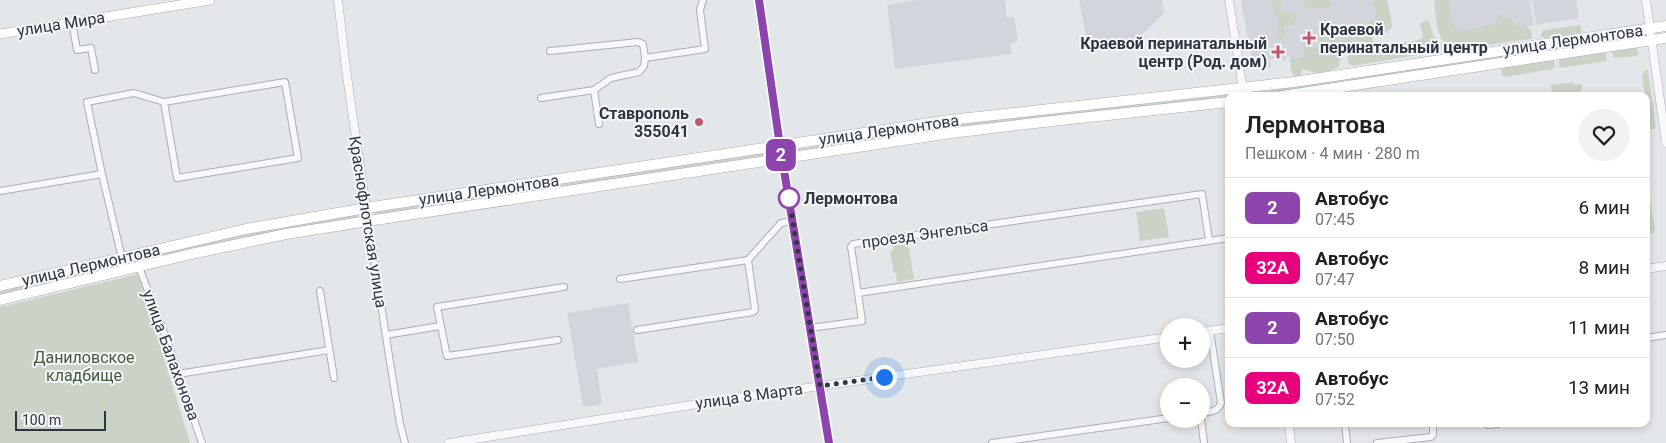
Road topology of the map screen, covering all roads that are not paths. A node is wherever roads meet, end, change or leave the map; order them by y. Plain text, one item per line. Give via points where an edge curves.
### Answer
1 (210, 0) edge
2 (338, 0) edge
3 (703, 0) edge
4 (759, 0) edge
5 (1229, 0) edge
6 (1646, 0) edge
7 (72, 22) junction
8 (1666, 26) edge
9 (1650, 28) junction
10 (0, 34) edge
11 (1666, 38) edge
12 (1652, 41) junction
13 (550, 51) dead end
14 (645, 58) junction
15 (95, 70) dead end
16 (594, 90) junction
17 (1244, 92) edge
18 (1309, 92) edge
19 (1225, 94) edge
20 (541, 98) dead end
21 (164, 102) junction
22 (1225, 102) edge
23 (599, 124) dead end
24 (1666, 143) edge
25 (780, 146) junction
26 (782, 159) junction
27 (102, 174) junction
28 (0, 191) edge
29 (366, 208) junction
30 (368, 220) junction
31 (793, 222) junction
32 (1225, 238) edge
33 (1209, 240) junction
34 (121, 258) junction
35 (748, 260) junction
36 (1666, 266) edge
37 (139, 267) junction
38 (1650, 268) edge
39 (125, 271) junction
40 (620, 279) dead end
41 (0, 286) edge
42 (564, 287) dead end
43 (320, 290) dead end
44 (858, 293) junction
45 (0, 300) edge
46 (440, 326) junction
47 (810, 328) junction
48 (1225, 329) edge
49 (637, 330) dead end
50 (1210, 331) joint
51 (386, 335) junction
52 (1666, 335) edge
53 (1160, 337) edge
54 (1650, 337) edge
55 (558, 340) dead end
56 (329, 350) junction
57 (178, 374) junction
58 (334, 378) dead end
59 (820, 386) junction
60 (1210, 411) edge
61 (1160, 419) edge
62 (1289, 427) edge
63 (1345, 427) edge
64 (1433, 427) edge
65 (1202, 428) edge
66 (202, 443) edge
67 (405, 443) edge
68 (449, 443) edge
69 (829, 443) edge
70 (992, 443) edge
71 (1204, 443) edge
72 (1291, 443) edge
73 (1347, 443) edge
74 (1377, 443) edge

1 - 7 main road, улица Мира
2 - 29 street, Краснофлотская улица
3 - 14 street via 700,10 706,49
4 - 25 street
5 - 17 street
6 - 9 street
7 - 10 main road, улица Мира
7 - 15 street via 77,50 90,48
8 - 9 main road, улица Лермонтова
9 - 12 street
9 - 17 main road, улица Лермонтова
11 - 12 main road, улица Лермонтова
12 - 18 main road, улица Лермонтова
12 - 24 street
13 - 14 street via 638,42 643,44
14 - 16 street via 644,66 638,72 611,78
16 - 20 street
16 - 23 street
19 - 25 main road, улица Лермонтова via 1042,109
21 - 21 street via 177,178 298,158 285,82
21 - 27 street via 134,93 87,102
22 - 26 main road, улица Лермонтова via 952,133
25 - 26 street
25 - 29 main road, улица Лермонтова
26 - 30 main road, улица Лермонтова
26 - 31 street
27 - 28 street
27 - 34 street
29 - 30 street, Краснофлотская улица
29 - 34 main road, улица Лермонтова via 246,229
30 - 37 main road, улица Лермонтова via 249,241
30 - 51 street, Краснофлотская улица
31 - 35 street via 781,223
31 - 47 street
32 - 33 street
33 - 44 street
33 - 44 street, проезд Энгельса via 1202,194 852,244
34 - 39 street
34 - 41 main road, улица Лермонтова
35 - 40 street
35 - 49 street via 753,312
36 - 38 street
37 - 39 main road, улица Лермонтова
37 - 57 street, улица Балахонова
39 - 45 main road, улица Лермонтова
42 - 46 street via 437,307
43 - 56 street
44 - 47 street via 862,321
46 - 51 street
46 - 55 street via 447,356
47 - 59 street
48 - 50 street
50 - 60 street via 1221,403 1220,408
51 - 67 street, Краснофлотская улица
52 - 54 street
53 - 59 street, улица 8 Марта
56 - 57 street
56 - 58 street
57 - 66 street, улица Балахонова
59 - 68 street, улица 8 Марта
59 - 69 street
61 - 70 street
62 - 72 street
63 - 73 street
64 - 74 street via 1431,437
65 - 71 street

